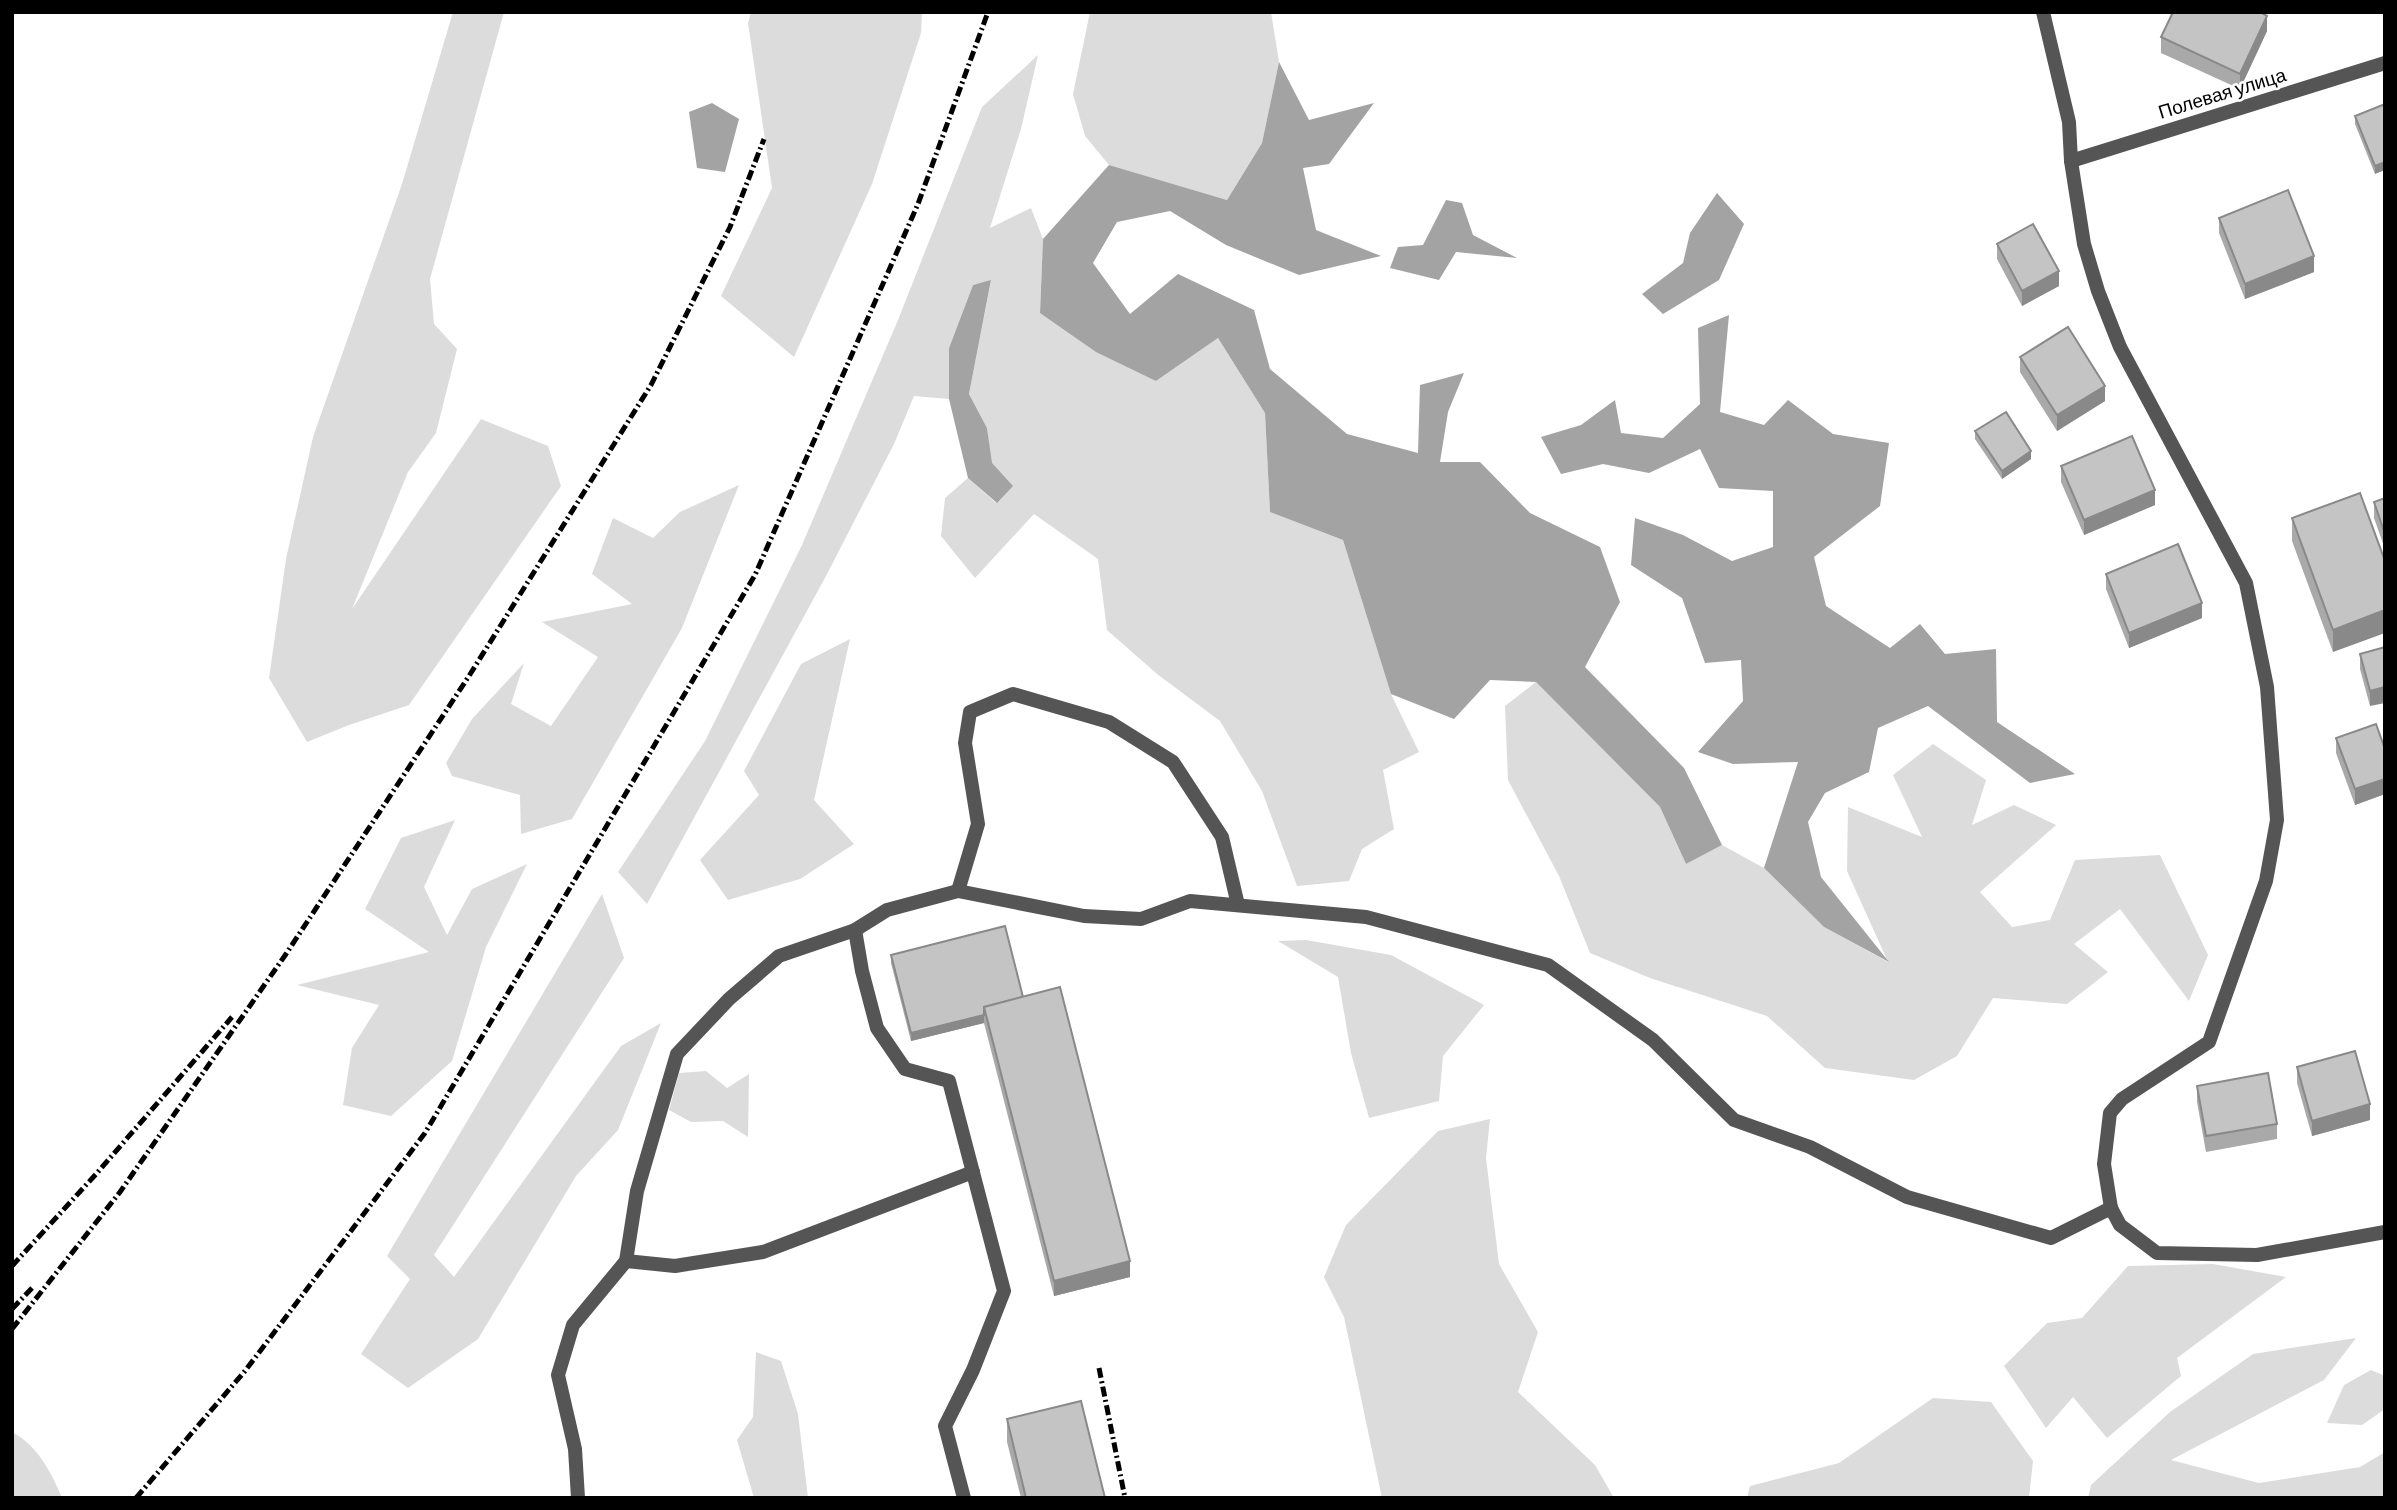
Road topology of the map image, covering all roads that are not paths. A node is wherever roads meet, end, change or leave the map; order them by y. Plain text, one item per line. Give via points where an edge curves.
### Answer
1 (2043, 12) edge
2 (2385, 64) edge
3 (2071, 161) junction
4 (958, 891) junction
5 (1238, 905) junction
6 (855, 930) junction
7 (973, 1171) junction
8 (2111, 1208) junction
9 (2385, 1233) edge
10 (626, 1261) junction
11 (578, 1498) edge
12 (964, 1498) edge

1 - 3 street via 2070,122
2 - 3 street, Полевая улица
3 - 8 street via 2084,244 2120,347 2246,583 2267,687 2277,820 2266,881 2209,1042 2122,1098 2110,1113 2104,1164
4 - 5 street via 1027,906 1141,919 1190,901
4 - 5 street via 978,824 965,743 970,712 1013,694 1109,722 1173,762 1222,837
4 - 6 street via 887,909
5 - 8 street via 1366,917 1548,965 1653,1040 1734,1120 1810,1147 1907,1197 2051,1238
6 - 7 street via 877,1028 905,1069 949,1081
6 - 10 street via 779,956 729,999 677,1054 636,1191
7 - 10 street via 763,1252 676,1266
7 - 12 street via 1004,1291 946,1426
8 - 9 street via 2120,1225 2157,1253 2257,1255
10 - 11 street via 573,1325 558,1375 575,1449

